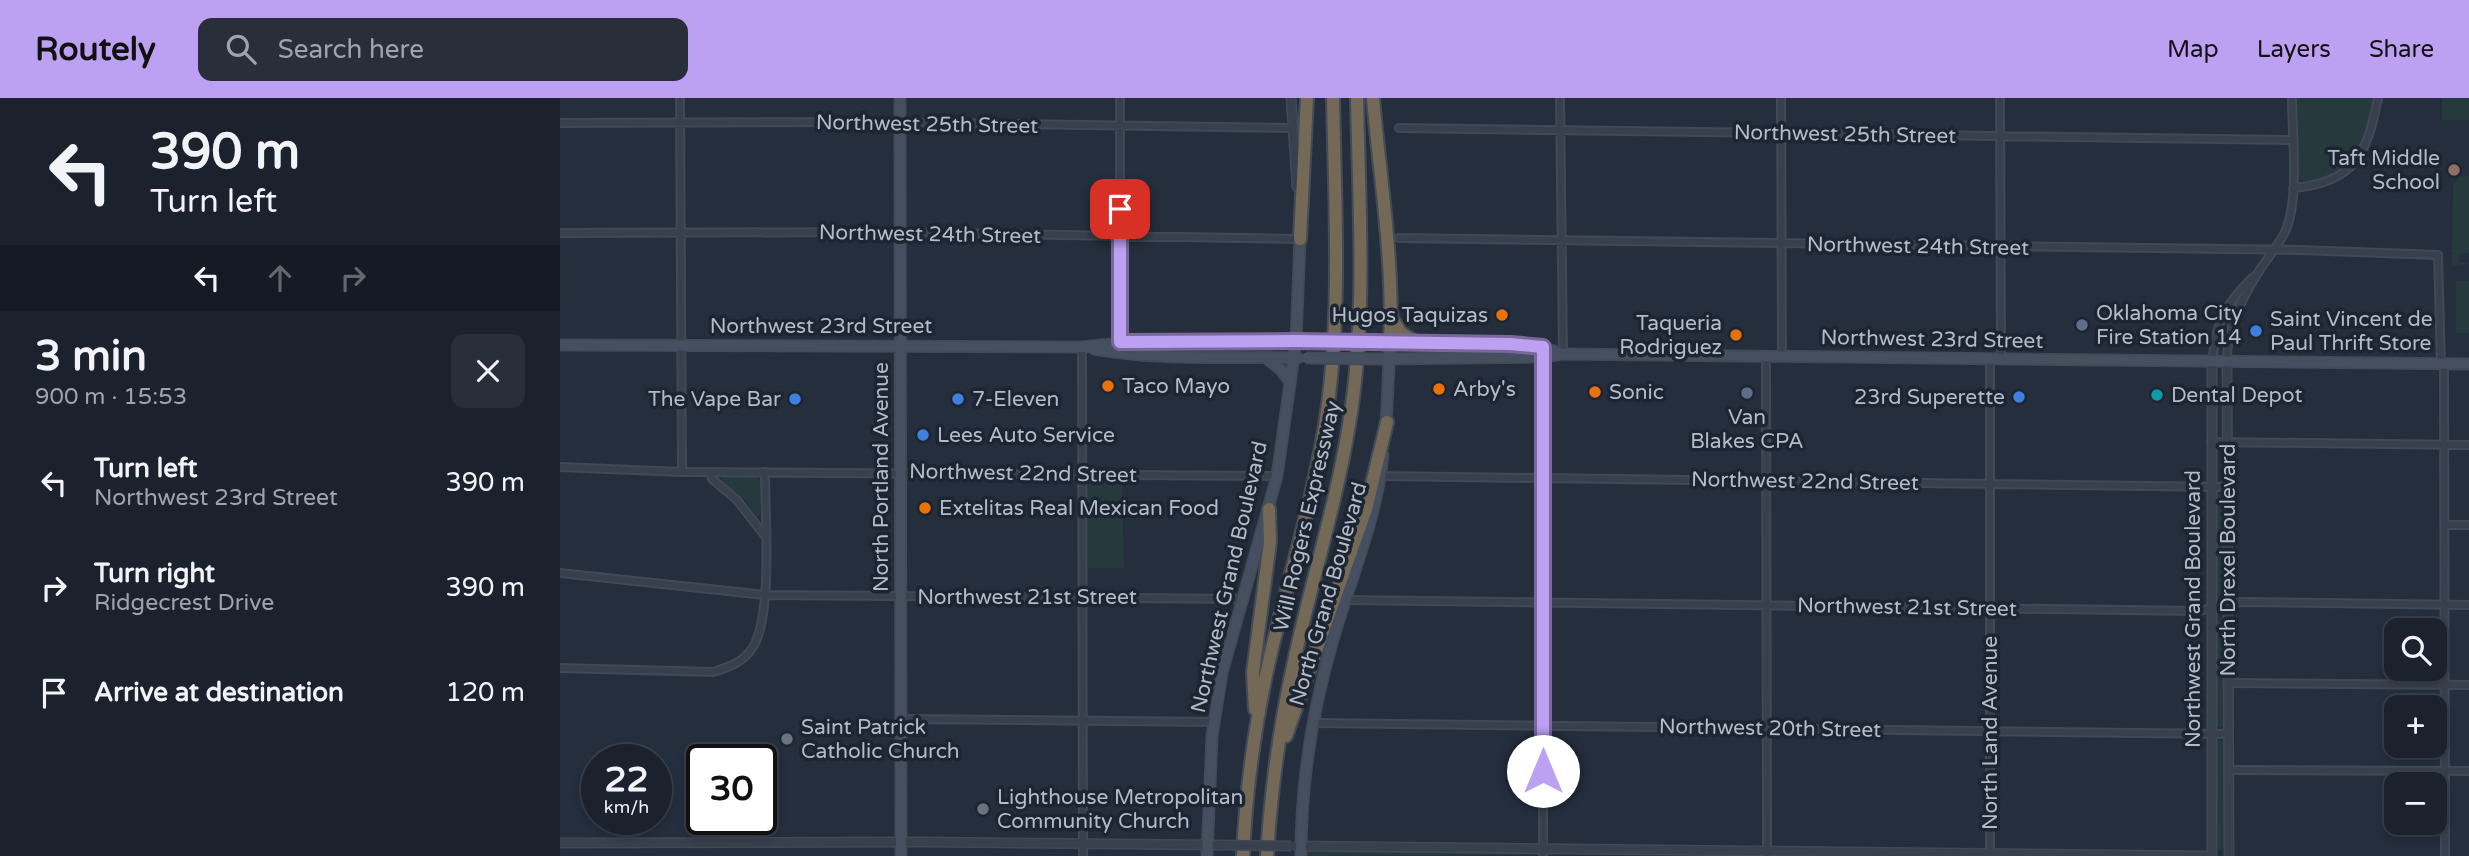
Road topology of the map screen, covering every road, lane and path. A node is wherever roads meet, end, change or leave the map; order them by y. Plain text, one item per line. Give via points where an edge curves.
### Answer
1 (680, 98) edge
2 (900, 98) edge
3 (1120, 98) edge
4 (1291, 98) edge
5 (1307, 98) edge
6 (1333, 98) edge
7 (1357, 98) edge
8 (1373, 98) edge
9 (1560, 98) edge
10 (1781, 98) edge
11 (2000, 98) edge
12 (2292, 98) edge
13 (2378, 98) edge
14 (680, 122) junction
15 (560, 123) edge
16 (900, 123) junction
17 (1120, 126) junction
18 (1294, 128) junction
19 (1399, 128) dead end
20 (1560, 131) junction
21 (1781, 133) junction
22 (2000, 137) junction
23 (2292, 140) junction
24 (2293, 188) junction
25 (680, 232) junction
26 (560, 233) edge
27 (901, 233) junction
28 (1120, 237) junction
29 (1399, 238) dead end
30 (1300, 239) junction
31 (1562, 241) junction
32 (1782, 244) junction
33 (2001, 247) junction
34 (2274, 250) junction
35 (2259, 271) junction
36 (1391, 317) junction
37 (1302, 341) junction
38 (1386, 343) junction
39 (1417, 343) junction
40 (560, 345) edge
41 (681, 345) junction
42 (900, 345) junction
43 (1082, 347) junction
44 (1120, 348) junction
45 (1543, 352) junction
46 (1563, 354) junction
47 (1766, 356) junction
48 (1782, 356) junction
49 (1265, 358) junction
50 (1294, 358) junction
51 (1386, 359) junction
52 (1990, 359) junction
53 (2001, 359) junction
54 (2212, 362) junction
55 (2227, 362) junction
56 (2443, 364) junction
57 (2469, 364) edge
58 (1290, 382) junction
59 (1387, 422) junction
60 (2211, 442) junction
61 (2228, 442) junction
62 (2445, 444) junction
63 (2469, 445) edge
64 (560, 467) edge
65 (682, 472) junction
66 (710, 472) junction
67 (765, 472) junction
68 (901, 472) junction
69 (1083, 473) junction
70 (1381, 476) junction
71 (1277, 477) junction
72 (1542, 478) junction
73 (1766, 481) junction
74 (1989, 484) junction
75 (2212, 486) junction
76 (2228, 487) junction
77 (1269, 509) junction
78 (2445, 525) junction
79 (2469, 525) edge
80 (765, 536) junction
81 (560, 573) edge
82 (765, 595) junction
83 (901, 596) junction
84 (1082, 597) junction
85 (1242, 599) junction
86 (1345, 600) junction
87 (1543, 602) junction
88 (1766, 605) junction
89 (2228, 605) junction
90 (2444, 605) junction
91 (2469, 605) edge
92 (1990, 608) junction
93 (2211, 608) junction
94 (560, 668) edge
95 (2228, 683) junction
96 (2445, 685) junction
97 (2469, 685) edge
98 (901, 719) junction
99 (1082, 720) junction
100 (1214, 722) junction
101 (1312, 723) junction
102 (1543, 726) junction
103 (1767, 728) junction
104 (1256, 730) junction
105 (1989, 731) junction
106 (2212, 734) junction
107 (2229, 734) junction
108 (1276, 762) junction
109 (2229, 770) junction
110 (2445, 771) junction
111 (2469, 772) edge
112 (560, 843) edge
113 (901, 843) junction
114 (1083, 844) junction
115 (1298, 849) edge
116 (1207, 851) edge
117 (1543, 852) edge
118 (1767, 853) edge
119 (1990, 854) edge
120 (901, 856) edge
121 (1083, 856) edge
122 (1243, 856) edge
123 (1267, 856) edge
124 (2210, 856) edge
125 (2229, 856) edge
126 (2445, 856) edge

1 - 14 street
2 - 16 main road, North Portland Avenue
3 - 17 street
4 - 18 street, Northwest Grand Boulevard
5 - 30 highway
6 - 104 highway, Will Rogers Expressway via 1336,292 1331,382 1314,483
7 - 108 highway, Will Rogers Expressway via 1361,294 1352,403
8 - 36 highway
9 - 20 street
10 - 21 street
11 - 22 street
12 - 23 street, North Drexel Boulevard
13 - 24 street via 2369,137 2357,161 2334,179
14 - 15 street, Northwest 25th Street
14 - 16 street, Northwest 25th Street
14 - 25 street
16 - 17 street, Northwest 25th Street
16 - 27 main road, North Portland Avenue
17 - 18 street, Northwest 25th Street
17 - 28 street
18 - 30 street, Northwest Grand Boulevard
19 - 20 street, Northwest 25th Street
20 - 21 street, Northwest 25th Street
20 - 31 street
21 - 22 street, Northwest 25th Street
21 - 32 street
22 - 23 street, Northwest 25th Street
22 - 33 street
23 - 24 street, North Drexel Boulevard
24 - 34 street, North Drexel Boulevard via 2285,231
25 - 26 street, Northwest 24th Street
25 - 27 street, Northwest 24th Street
25 - 41 street
27 - 28 street, Northwest 24th Street
27 - 42 main road, North Portland Avenue
28 - 30 street, Northwest 24th Street
28 - 44 street
29 - 31 street, Northwest 24th Street
30 - 37 main road, Northwest Grand Boulevard
31 - 32 street, Northwest 24th Street
31 - 46 street
32 - 33 street, Northwest 24th Street
32 - 48 street
33 - 34 street, Northwest 24th Street
33 - 53 street
34 - 35 street, North Drexel Boulevard
34 - 56 street, Northwest 24th Street via 2438,255
35 - 54 street, North Drexel Boulevard via 2221,317
35 - 55 street, North Drexel Boulevard via 2228,333
36 - 38 highway
36 - 39 highway via 1401,333
37 - 38 main road, Northwest 23rd Street, bridge
37 - 44 main road, Northwest 23rd Street
37 - 50 main road, Northwest Grand Boulevard
38 - 39 main road, Northwest 23rd Street
38 - 51 main road, North Grand Boulevard
39 - 45 main road, Northwest 23rd Street
40 - 41 main road, Northwest 23rd Street
41 - 42 main road, Northwest 23rd Street
41 - 65 street
42 - 43 main road, Northwest 23rd Street
42 - 68 main road, North Portland Avenue
43 - 44 main road, Northwest 23rd Street
43 - 69 street
44 - 49 main road, Northwest 23rd Street
45 - 46 main road, Northwest 23rd Street
45 - 51 main road, Northwest 23rd Street
45 - 72 street
46 - 47 main road, Northwest 23rd Street
47 - 48 main road, Northwest 23rd Street
47 - 73 street
48 - 52 main road, Northwest 23rd Street
49 - 50 main road, Northwest 23rd Street
49 - 58 main road
50 - 51 main road, Northwest 23rd Street, bridge
50 - 58 main road, Northwest Grand Boulevard
51 - 59 main road, North Grand Boulevard
52 - 53 main road, Northwest 23rd Street
52 - 74 street, North Land Avenue
53 - 54 main road, Northwest 23rd Street
54 - 55 main road, Northwest 23rd Street
54 - 60 street, Northwest Grand Boulevard
55 - 56 main road, Northwest 23rd Street
55 - 61 street, North Drexel Boulevard
56 - 57 main road, Northwest 23rd Street
56 - 62 street
58 - 71 main road, Northwest Grand Boulevard
59 - 70 main road, North Grand Boulevard
59 - 108 highway via 1366,509
60 - 61 street
60 - 75 street, Northwest Grand Boulevard
61 - 62 street
61 - 76 street, North Drexel Boulevard
62 - 63 street
62 - 78 street
64 - 65 street, Northwest 22nd Street
65 - 66 street, Northwest 22nd Street
66 - 67 street, Northwest 22nd Street
66 - 80 street
67 - 68 street, Northwest 22nd Street
67 - 80 street
68 - 69 street, Northwest 22nd Street
68 - 83 main road, North Portland Avenue
69 - 71 street, Northwest 22nd Street
69 - 84 street
70 - 72 street, Northwest 22nd Street
70 - 86 main road, North Grand Boulevard
71 - 77 main road, Northwest Grand Boulevard
72 - 73 street, Northwest 22nd Street
72 - 87 street
73 - 74 street, Northwest 22nd Street
73 - 88 street
74 - 75 street, Northwest 22nd Street
74 - 92 street, North Land Avenue
75 - 76 street, Northwest 22nd Street
75 - 93 street, Northwest Grand Boulevard
76 - 89 street, North Drexel Boulevard
77 - 85 main road, Northwest Grand Boulevard
77 - 104 highway via 1270,542 1253,672
78 - 79 street
78 - 90 street
80 - 82 street
81 - 82 street, Northwest 21st Street
82 - 83 street, Northwest 21st Street
82 - 94 street via 762,625 753,648 736,664 713,672
83 - 84 street, Northwest 21st Street
83 - 98 main road, North Portland Avenue
84 - 85 street, Northwest 21st Street
84 - 99 street
85 - 100 main road, Northwest Grand Boulevard
86 - 87 street, Northwest 21st Street
86 - 101 main road, North Grand Boulevard
87 - 88 street, Northwest 21st Street
87 - 102 street
88 - 92 street, Northwest 21st Street
88 - 103 street
89 - 90 street, Northwest 21st Street
89 - 93 street, Northwest 21st Street
89 - 95 street, North Drexel Boulevard
90 - 91 street, Northwest 21st Street
90 - 96 street
92 - 93 street, Northwest 21st Street
92 - 105 street, North Land Avenue
93 - 106 street, Northwest Grand Boulevard
95 - 96 street
95 - 107 street, North Drexel Boulevard
96 - 97 street
96 - 110 street
98 - 99 street
98 - 113 main road, North Portland Avenue
99 - 100 street
99 - 114 street
100 - 116 main road, Northwest Grand Boulevard
101 - 102 street, Northwest 20th Street
101 - 115 main road, North Grand Boulevard
102 - 103 street, Northwest 20th Street
102 - 117 street
103 - 105 street, Northwest 20th Street
103 - 118 street
104 - 122 highway, Will Rogers Expressway
105 - 106 street, Northwest 20th Street
105 - 119 street, North Land Avenue
106 - 107 street, Northwest 20th Street
106 - 124 street, Northwest Grand Boulevard
107 - 109 street, North Drexel Boulevard
108 - 123 highway, Will Rogers Expressway
109 - 110 street
109 - 125 street, North Drexel Boulevard
110 - 111 street
110 - 126 street
112 - 113 street
113 - 114 street
113 - 120 main road, North Portland Avenue
114 - 116 street
114 - 121 street
115 - 116 street, bridge via 1219,845
115 - 117 street
117 - 118 street
118 - 119 street
119 - 124 street

